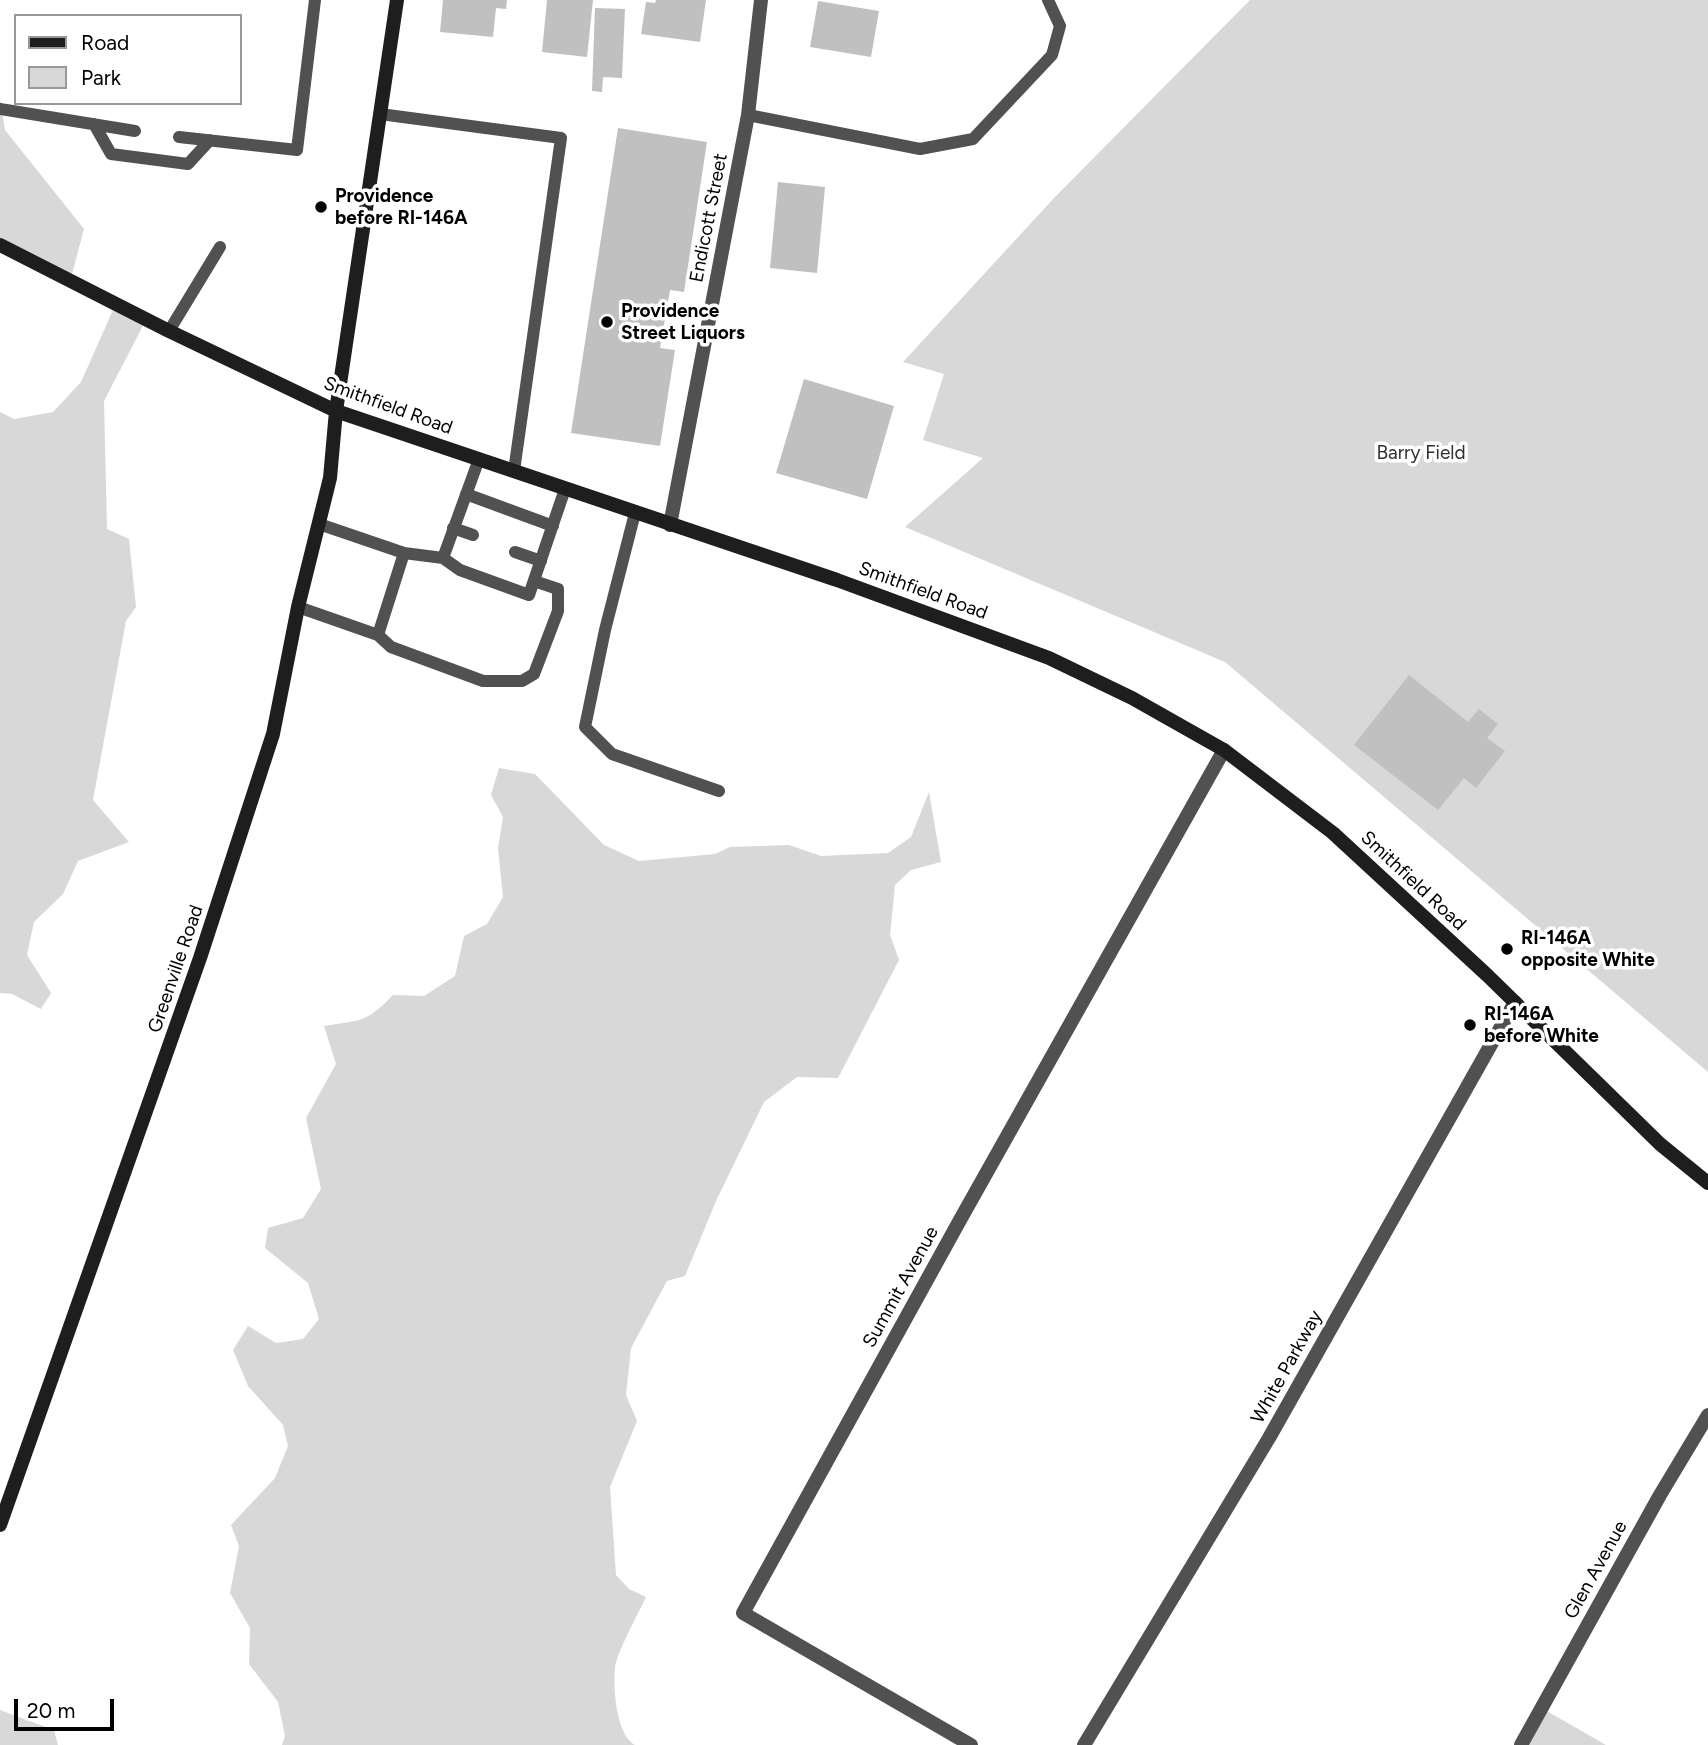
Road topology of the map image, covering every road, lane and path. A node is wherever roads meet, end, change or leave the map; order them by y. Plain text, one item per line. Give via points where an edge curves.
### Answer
1 (316, 0) edge
2 (397, 0) edge
3 (761, 0) edge
4 (1048, 0) edge
5 (0, 109) edge
6 (380, 114) junction
7 (748, 115) junction
8 (94, 124) junction
9 (135, 131) dead end
10 (179, 137) dead end
11 (209, 140) junction
12 (0, 245) edge
13 (220, 247) dead end
14 (169, 331) junction
15 (336, 411) junction
16 (479, 459) junction
17 (514, 471) junction
18 (565, 489) junction
19 (466, 494) junction
20 (635, 513) junction
21 (319, 524) junction
22 (670, 525) junction
23 (553, 526) junction
24 (453, 528) junction
25 (473, 536) dead end
26 (515, 552) dead end
27 (404, 553) junction
28 (443, 558) junction
29 (541, 561) junction
30 (534, 581) junction
31 (298, 607) junction
32 (378, 635) junction
33 (1224, 750) junction
34 (719, 791) dead end
35 (1515, 1002) junction
36 (1708, 1183) edge
37 (1708, 1415) edge
38 (0, 1525) edge
39 (971, 1745) edge
40 (1084, 1745) edge
41 (1521, 1745) edge

1 - 11 lane via 297,150
2 - 6 main road, Greenville Road
3 - 7 street, Endicott Street
4 - 7 lane via 1060,26 1052,55 973,139 920,149
5 - 8 lane
6 - 15 main road, Greenville Road
6 - 17 lane via 561,138
7 - 22 street, Endicott Street
8 - 9 lane
8 - 11 lane via 111,154 188,164
10 - 11 lane
12 - 14 main road, Smithfield Road
13 - 14 lane
14 - 15 main road, Smithfield Road
15 - 16 main road, Smithfield Road
15 - 21 main road, Greenville Road via 330,478
16 - 17 main road, Smithfield Road
16 - 19 lane
17 - 18 main road, Smithfield Road
18 - 20 main road, Smithfield Road
18 - 23 lane
19 - 23 lane
19 - 24 lane
20 - 22 main road, Smithfield Road
20 - 34 lane via 585,727 612,754
21 - 27 lane
21 - 31 main road, Greenville Road
22 - 33 main road, Smithfield Road via 1049,658
23 - 29 lane
24 - 25 lane
24 - 28 lane
26 - 29 lane
27 - 28 lane
27 - 32 lane
28 - 30 lane via 460,570 529,595
29 - 30 lane
30 - 32 lane via 558,589 558,611 534,674 522,681 483,681 391,647
31 - 32 lane
31 - 38 main road, Greenville Road via 273,734 201,958
33 - 35 main road, Smithfield Road via 1333,834
33 - 39 street, Summit Avenue via 743,1614
35 - 36 main road, Smithfield Road via 1660,1144
35 - 40 street, White Parkway via 1269,1438
37 - 41 street, Glen Avenue

